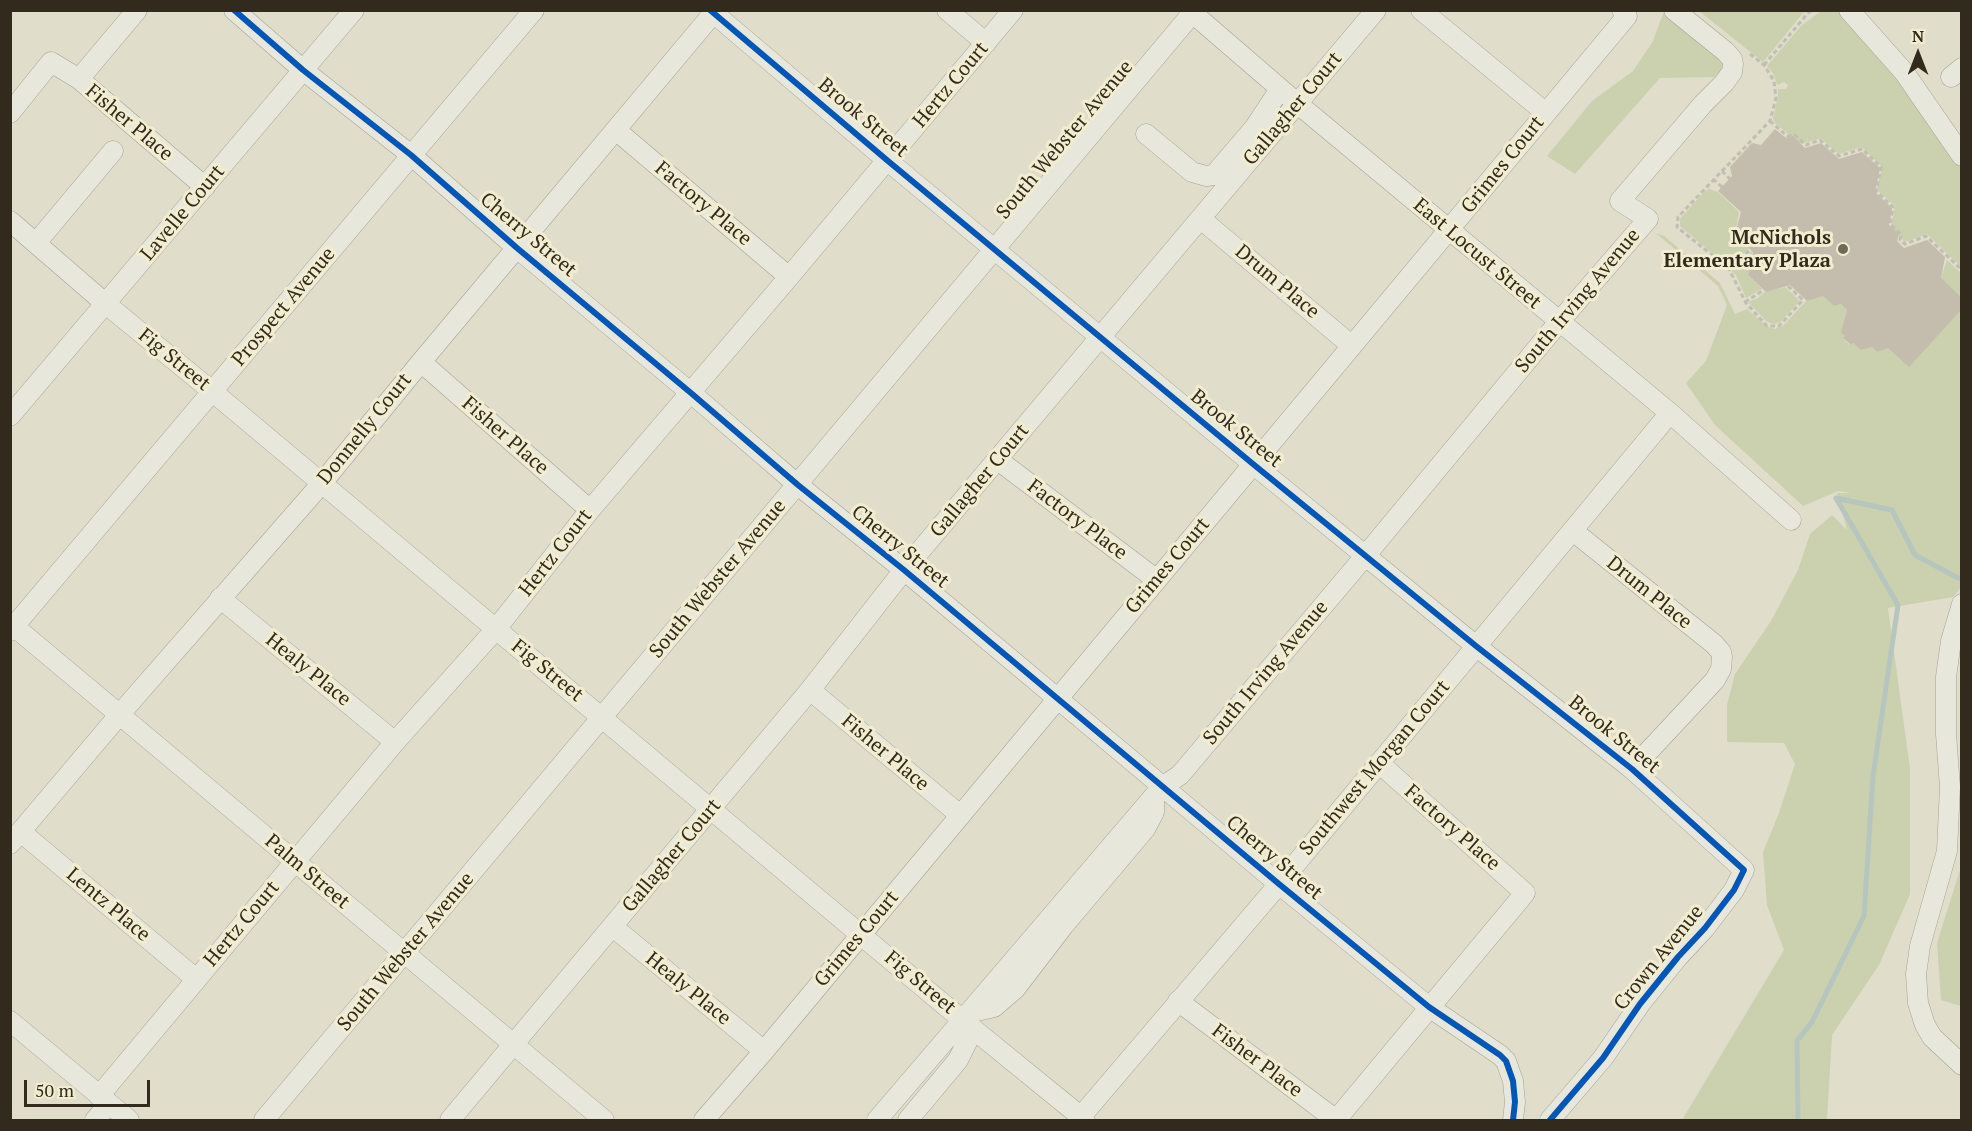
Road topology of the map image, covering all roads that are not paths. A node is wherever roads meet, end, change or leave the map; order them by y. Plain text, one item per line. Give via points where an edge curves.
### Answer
1 (137, 10) edge
2 (234, 10) edge
3 (354, 10) edge
4 (534, 10) edge
5 (947, 10) edge
6 (1013, 10) edge
7 (1376, 10) edge
8 (1421, 10) edge
9 (1622, 10) edge
10 (1674, 10) edge
11 (1849, 10) edge
12 (1192, 11) edge
13 (713, 12) edge
14 (986, 43) junction
15 (303, 70) junction
16 (79, 80) junction
17 (1280, 89) junction
18 (1298, 104) junction
19 (10, 112) edge
20 (1546, 113) junction
21 (617, 131) junction
22 (1146, 135) dead end
23 (113, 151) dead end
24 (411, 155) junction
25 (1962, 156) edge
26 (888, 161) junction
27 (205, 187) junction
28 (1201, 219) junction
29 (10, 220) edge
30 (1449, 230) junction
31 (36, 243) junction
32 (517, 248) junction
33 (996, 249) junction
34 (789, 277) junction
35 (106, 304) junction
36 (1559, 322) junction
37 (1100, 338) junction
38 (1352, 346) junction
39 (421, 362) junction
40 (213, 392) junction
41 (691, 393) junction
42 (1670, 413) junction
43 (10, 416) edge
44 (998, 460) junction
45 (1253, 464) junction
46 (322, 483) junction
47 (798, 485) junction
48 (590, 510) junction
49 (1791, 520) dead end
50 (1573, 531) junction
51 (1366, 555) junction
52 (904, 570) junction
53 (1157, 580) junction
54 (220, 598) junction
55 (1962, 604) edge
56 (12, 627) edge
57 (496, 629) junction
58 (1476, 646) junction
59 (810, 690) junction
60 (1057, 700) junction
61 (120, 714) junction
62 (602, 717) junction
63 (395, 742) junction
64 (1378, 764) junction
65 (1632, 769) junction
66 (1158, 791) junction
67 (712, 808) junction
68 (960, 815) junction
69 (16, 838) edge
70 (294, 862) junction
71 (1744, 870) joint
72 (1279, 884) junction
73 (613, 927) junction
74 (861, 934) junction
75 (406, 953) junction
76 (196, 979) junction
77 (1178, 1001) junction
78 (1429, 1007) junction
79 (968, 1020) junction
80 (10, 1022) edge
81 (513, 1044) junction
82 (764, 1052) junction
83 (1962, 1065) edge
84 (104, 1100) junction
85 (1081, 1119) edge
86 (95, 1120) edge
87 (129, 1120) edge
88 (264, 1120) edge
89 (450, 1120) edge
90 (604, 1120) edge
91 (704, 1120) edge
92 (877, 1120) edge
93 (908, 1120) edge
94 (1336, 1120) edge
95 (1513, 1120) edge
96 (1550, 1120) edge

1 - 16 street
2 - 15 street, Cherry Street
3 - 15 street, Lavelle Court
4 - 24 street, Prospect Avenue
5 - 14 street
6 - 14 street, Hertz Court
7 - 18 street, Gallagher Court
8 - 20 street
9 - 20 street, Grimes Court via 1627,16
10 - 36 street, South Irving Avenue via 1726,52 1732,59 1732,72 1620,201 1648,219
11 - 25 street via 1904,72
12 - 17 street, East Locust Street
12 - 33 street, South Webster Avenue
13 - 21 street, Donnelly Court
13 - 26 street, Brook Street
14 - 26 street, Hertz Court
15 - 24 street, Cherry Street
15 - 27 street, Lavelle Court
16 - 19 street, Fisher Place via 51,62
16 - 27 street, Fisher Place
17 - 18 street, East Locust Street
17 - 22 street via 1256,127 1214,175 1192,172
18 - 28 street, Gallagher Court
18 - 30 street, East Locust Street
20 - 30 street, Grimes Court
21 - 32 street, Donnelly Court
21 - 34 street, Factory Place
23 - 31 street
24 - 32 street, Cherry Street
24 - 40 street, Prospect Avenue
26 - 33 street, Brook Street
26 - 34 street, Hertz Court
27 - 35 street, Lavelle Court
28 - 37 street, Gallagher Court
28 - 38 street, Drum Place
29 - 31 street, Fig Street
30 - 36 street, East Locust Street
30 - 38 street, Grimes Court
31 - 35 street, Fig Street
32 - 39 street, Donnelly Court
32 - 41 street, Cherry Street
33 - 37 street, Brook Street
33 - 47 street, South Webster Avenue
34 - 41 street, Hertz Court
35 - 40 street, Fig Street
35 - 43 street, Lavelle Court
36 - 42 street, East Locust Street
36 - 51 street, South Irving Avenue
37 - 44 street, Gallagher Court
37 - 45 street, Brook Street
38 - 45 street, Grimes Court
39 - 46 street, Donnelly Court
39 - 48 street, Fisher Place
40 - 46 street, Fig Street
40 - 56 street, Prospect Avenue
41 - 47 street, Cherry Street
41 - 48 street, Hertz Court
42 - 49 street, East Locust Street
42 - 50 street, Southwest Morgan Court
44 - 52 street, Gallagher Court
44 - 53 street, Factory Place
45 - 51 street, Brook Street
45 - 53 street, Grimes Court
46 - 54 street, Donnelly Court
46 - 57 street, Fig Street
47 - 52 street, Cherry Street
47 - 62 street, South Webster Avenue
48 - 57 street, Hertz Court
50 - 58 street, Southwest Morgan Court
50 - 65 street, Drum Place via 1721,652 1715,680
51 - 58 street, Brook Street
51 - 66 street, South Irving Avenue via 1180,775
52 - 59 street, Gallagher Court
52 - 60 street, Cherry Street
53 - 60 street, Grimes Court
54 - 61 street, Donnelly Court
54 - 63 street, Healy Place
55 - 83 street via 1946,677 1950,787 1947,851 1916,974 1918,1003 1925,1025 1932,1037
56 - 61 street, Palm Street
57 - 62 street, Fig Street
57 - 63 street, Hertz Court
58 - 64 street, Southwest Morgan Court
58 - 65 street, Brook Street
59 - 67 street, Gallagher Court
59 - 68 street, Fisher Place
60 - 66 street, Cherry Street
60 - 68 street, Grimes Court
61 - 69 street, Donnelly Court
61 - 70 street, Palm Street
62 - 67 street, Fig Street
62 - 75 street, South Webster Avenue
63 - 70 street, Hertz Court
64 - 72 street, Southwest Morgan Court
64 - 78 street, Factory Place via 1525,893
65 - 71 street, Brook Street
66 - 72 street, Cherry Street
66 - 79 street, South Irving Avenue
67 - 73 street, Gallagher Court
67 - 74 street, Fig Street
68 - 74 street, Grimes Court
69 - 76 street, Lentz Place
70 - 75 street, Palm Street
70 - 76 street, Hertz Court
71 - 96 street, Crown Avenue via 1705,928
72 - 77 street, Southwest Morgan Court
72 - 78 street, Cherry Street
73 - 81 street, Gallagher Court
73 - 82 street, Healy Place
74 - 79 street, Fig Street
74 - 82 street, Grimes Court
75 - 81 street, Palm Street
75 - 88 street, South Webster Avenue
76 - 84 street, Hertz Court
77 - 85 street, Southwest Morgan Court
77 - 94 street, Fisher Place
78 - 94 street
78 - 95 street, Cherry Street via 1506,1061 1513,1081
79 - 85 street, Fig Street
79 - 92 street, South Irving Avenue
79 - 93 street via 968,1040 958,1060
80 - 84 street
81 - 89 street, Gallagher Court
81 - 90 street, Palm Street
82 - 91 street, Grimes Court
84 - 86 street, Hertz Court
84 - 87 street

